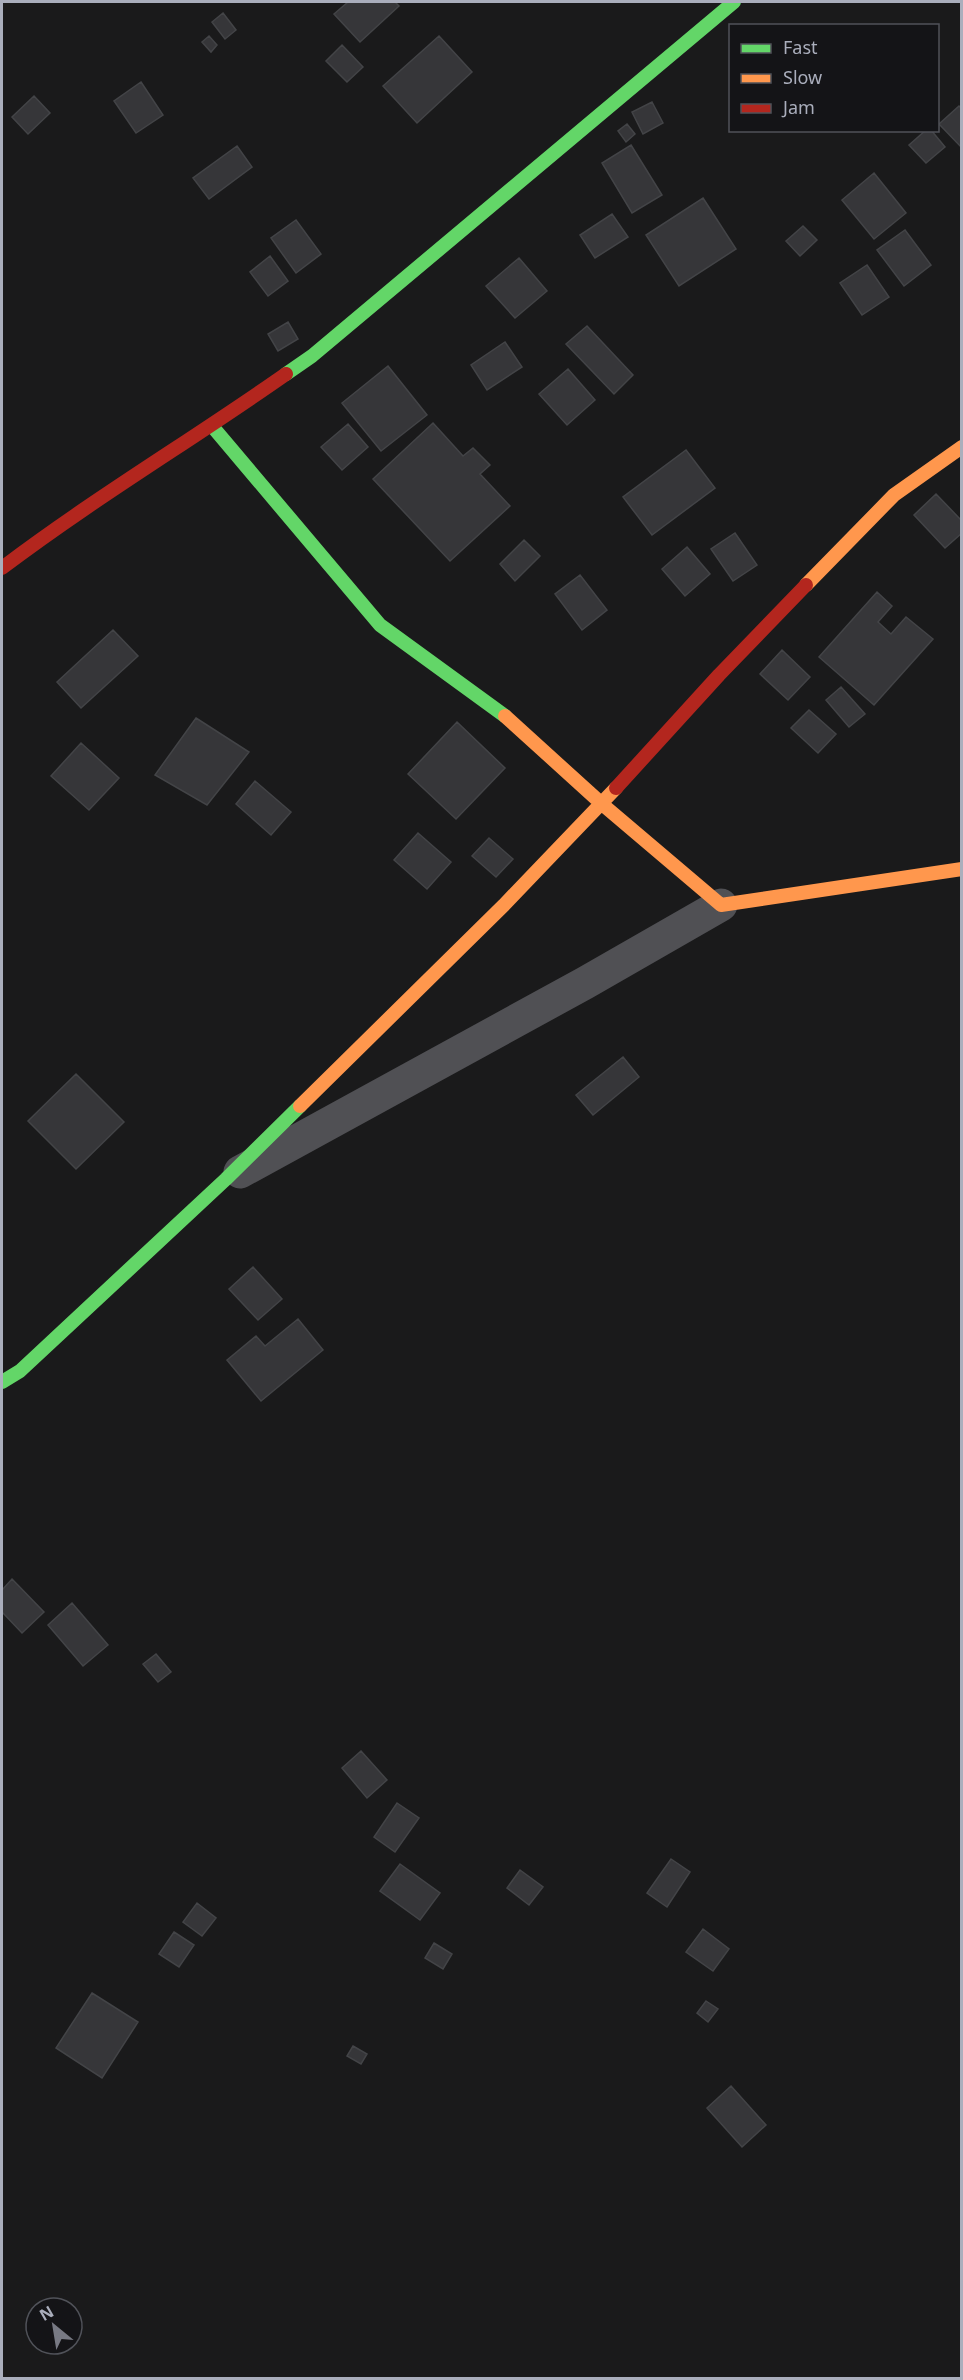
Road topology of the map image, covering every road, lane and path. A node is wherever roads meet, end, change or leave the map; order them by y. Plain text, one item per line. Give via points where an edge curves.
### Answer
1 (734, 2) edge
2 (212, 426) junction
3 (962, 447) edge
4 (2, 568) edge
5 (602, 804) junction
6 (962, 869) edge
7 (721, 905) junction
8 (226, 1179) junction
9 (2, 1382) edge

1 - 2 street via 312,356
2 - 4 street
2 - 5 street via 380,625 517,725
3 - 5 street via 894,495 719,675
5 - 7 street
5 - 8 street
6 - 7 street
7 - 8 street
8 - 9 street via 20,1371

